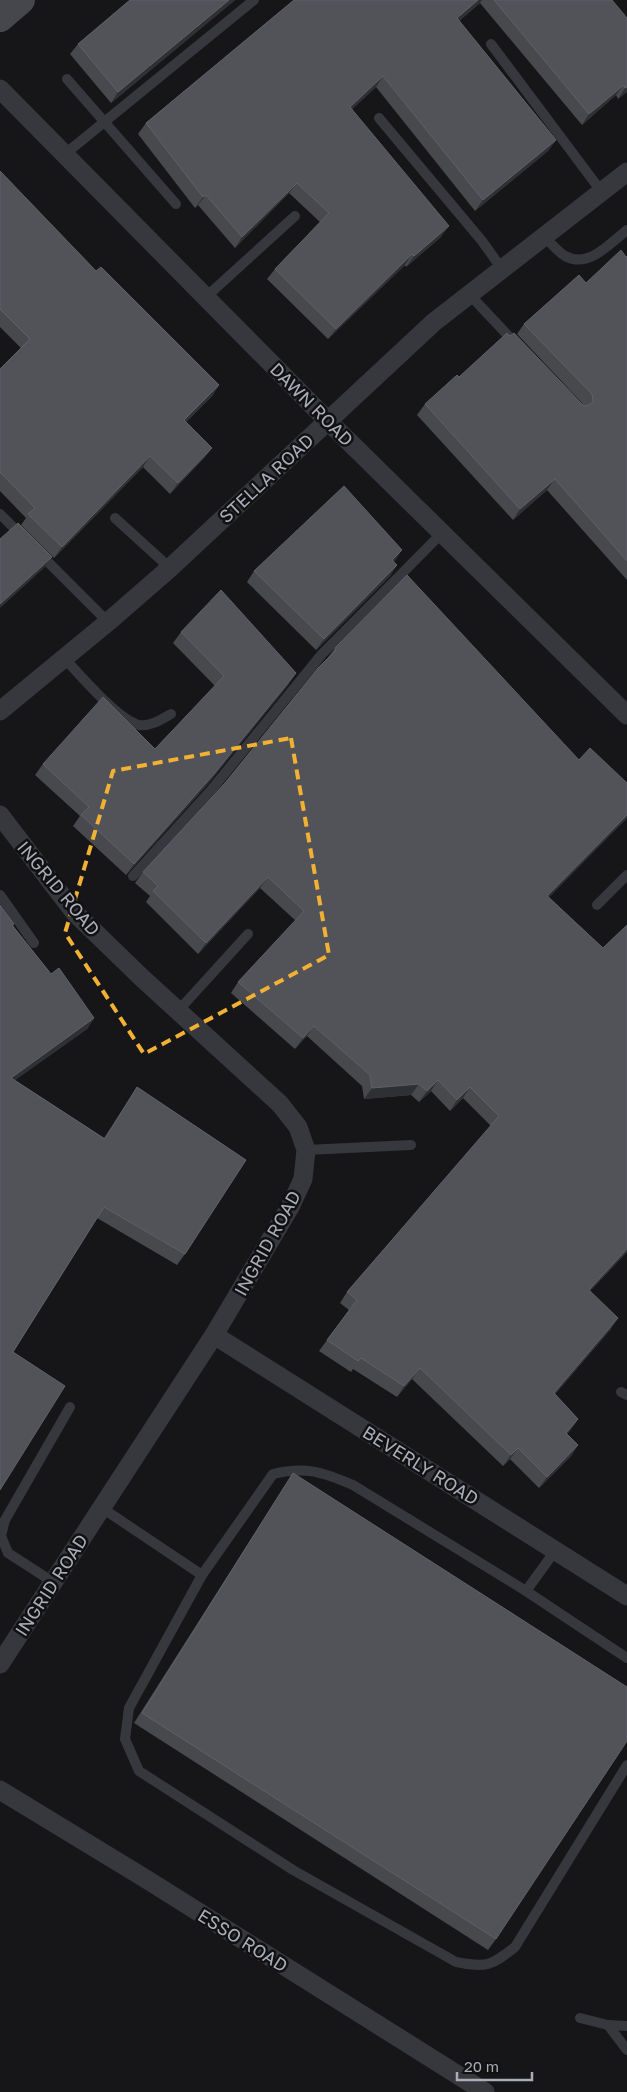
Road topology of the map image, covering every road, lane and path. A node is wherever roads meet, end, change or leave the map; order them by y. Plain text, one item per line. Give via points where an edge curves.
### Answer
1 (21, 0) edge
2 (254, 0) edge
3 (0, 18) edge
4 (491, 44) dead end
5 (67, 79) dead end
6 (0, 89) edge
7 (379, 118) dead end
8 (104, 123) junction
9 (65, 154) junction
10 (627, 172) edge
11 (601, 191) junction
12 (176, 204) dead end
13 (295, 216) dead end
14 (627, 230) edge
15 (544, 237) junction
16 (502, 268) junction
17 (469, 294) junction
18 (206, 297) junction
19 (524, 352) edge
20 (327, 420) junction
21 (0, 514) edge
22 (115, 518) dead end
23 (442, 533) junction
24 (170, 568) junction
25 (108, 622) junction
26 (64, 658) junction
27 (0, 711) edge
28 (626, 713) edge
29 (171, 714) dead end
30 (0, 815) edge
31 (627, 875) edge
32 (133, 876) edge
33 (0, 895) edge
34 (597, 905) dead end
35 (248, 934) dead end
36 (34, 943) dead end
37 (178, 1011) junction
38 (411, 1145) dead end
39 (306, 1150) junction
40 (214, 1335) junction
41 (70, 1407) dead end
42 (102, 1508) junction
43 (556, 1550) junction
44 (202, 1575) junction
45 (53, 1582) junction
46 (526, 1591) junction
47 (627, 1596) edge
48 (627, 1658) edge
49 (0, 1664) edge
50 (627, 1766) edge
51 (0, 1790) edge
52 (580, 2018) dead end
53 (608, 2025) junction
54 (627, 2026) edge
55 (627, 2050) edge
56 (485, 2092) edge

1 - 3 main road
2 - 8 lane
4 - 11 lane
5 - 8 lane
6 - 9 street, DAWN ROAD
7 - 16 lane
8 - 9 lane
8 - 12 lane
9 - 18 street, DAWN ROAD
10 - 11 street, STELLA ROAD
11 - 15 street, STELLA ROAD
13 - 18 lane
14 - 15 lane via 591,258 564,256
15 - 16 street, STELLA ROAD
16 - 17 street, STELLA ROAD
17 - 19 lane
17 - 20 street, STELLA ROAD
18 - 20 street, DAWN ROAD
20 - 23 street, DAWN ROAD
20 - 24 street, STELLA ROAD
21 - 25 lane
22 - 24 lane
23 - 28 street, DAWN ROAD
23 - 32 lane via 322,654 212,789
24 - 25 street, STELLA ROAD
25 - 26 street, STELLA ROAD
26 - 27 street, STELLA ROAD
26 - 29 lane via 128,721 140,725
30 - 37 street, INGRID ROAD via 75,913
31 - 34 lane
33 - 36 lane
35 - 37 lane
37 - 39 street, INGRID ROAD via 280,1104 298,1127
38 - 39 lane
39 - 40 street, INGRID ROAD via 303,1179 290,1206
40 - 42 street, INGRID ROAD
40 - 43 street, BEVERLY ROAD
41 - 45 lane via 5,1520 2,1536 8,1553
42 - 44 lane
42 - 45 street, INGRID ROAD
43 - 46 lane
43 - 47 street, BEVERLY ROAD
44 - 46 lane via 273,1474 294,1469 325,1473 352,1485
44 - 50 lane via 129,1708 124,1739 139,1772 293,1870 456,1962 479,1967 498,1960 515,1946
45 - 49 street, INGRID ROAD
46 - 48 lane
51 - 56 street, ESSO ROAD
52 - 53 lane
53 - 54 lane
53 - 55 lane

